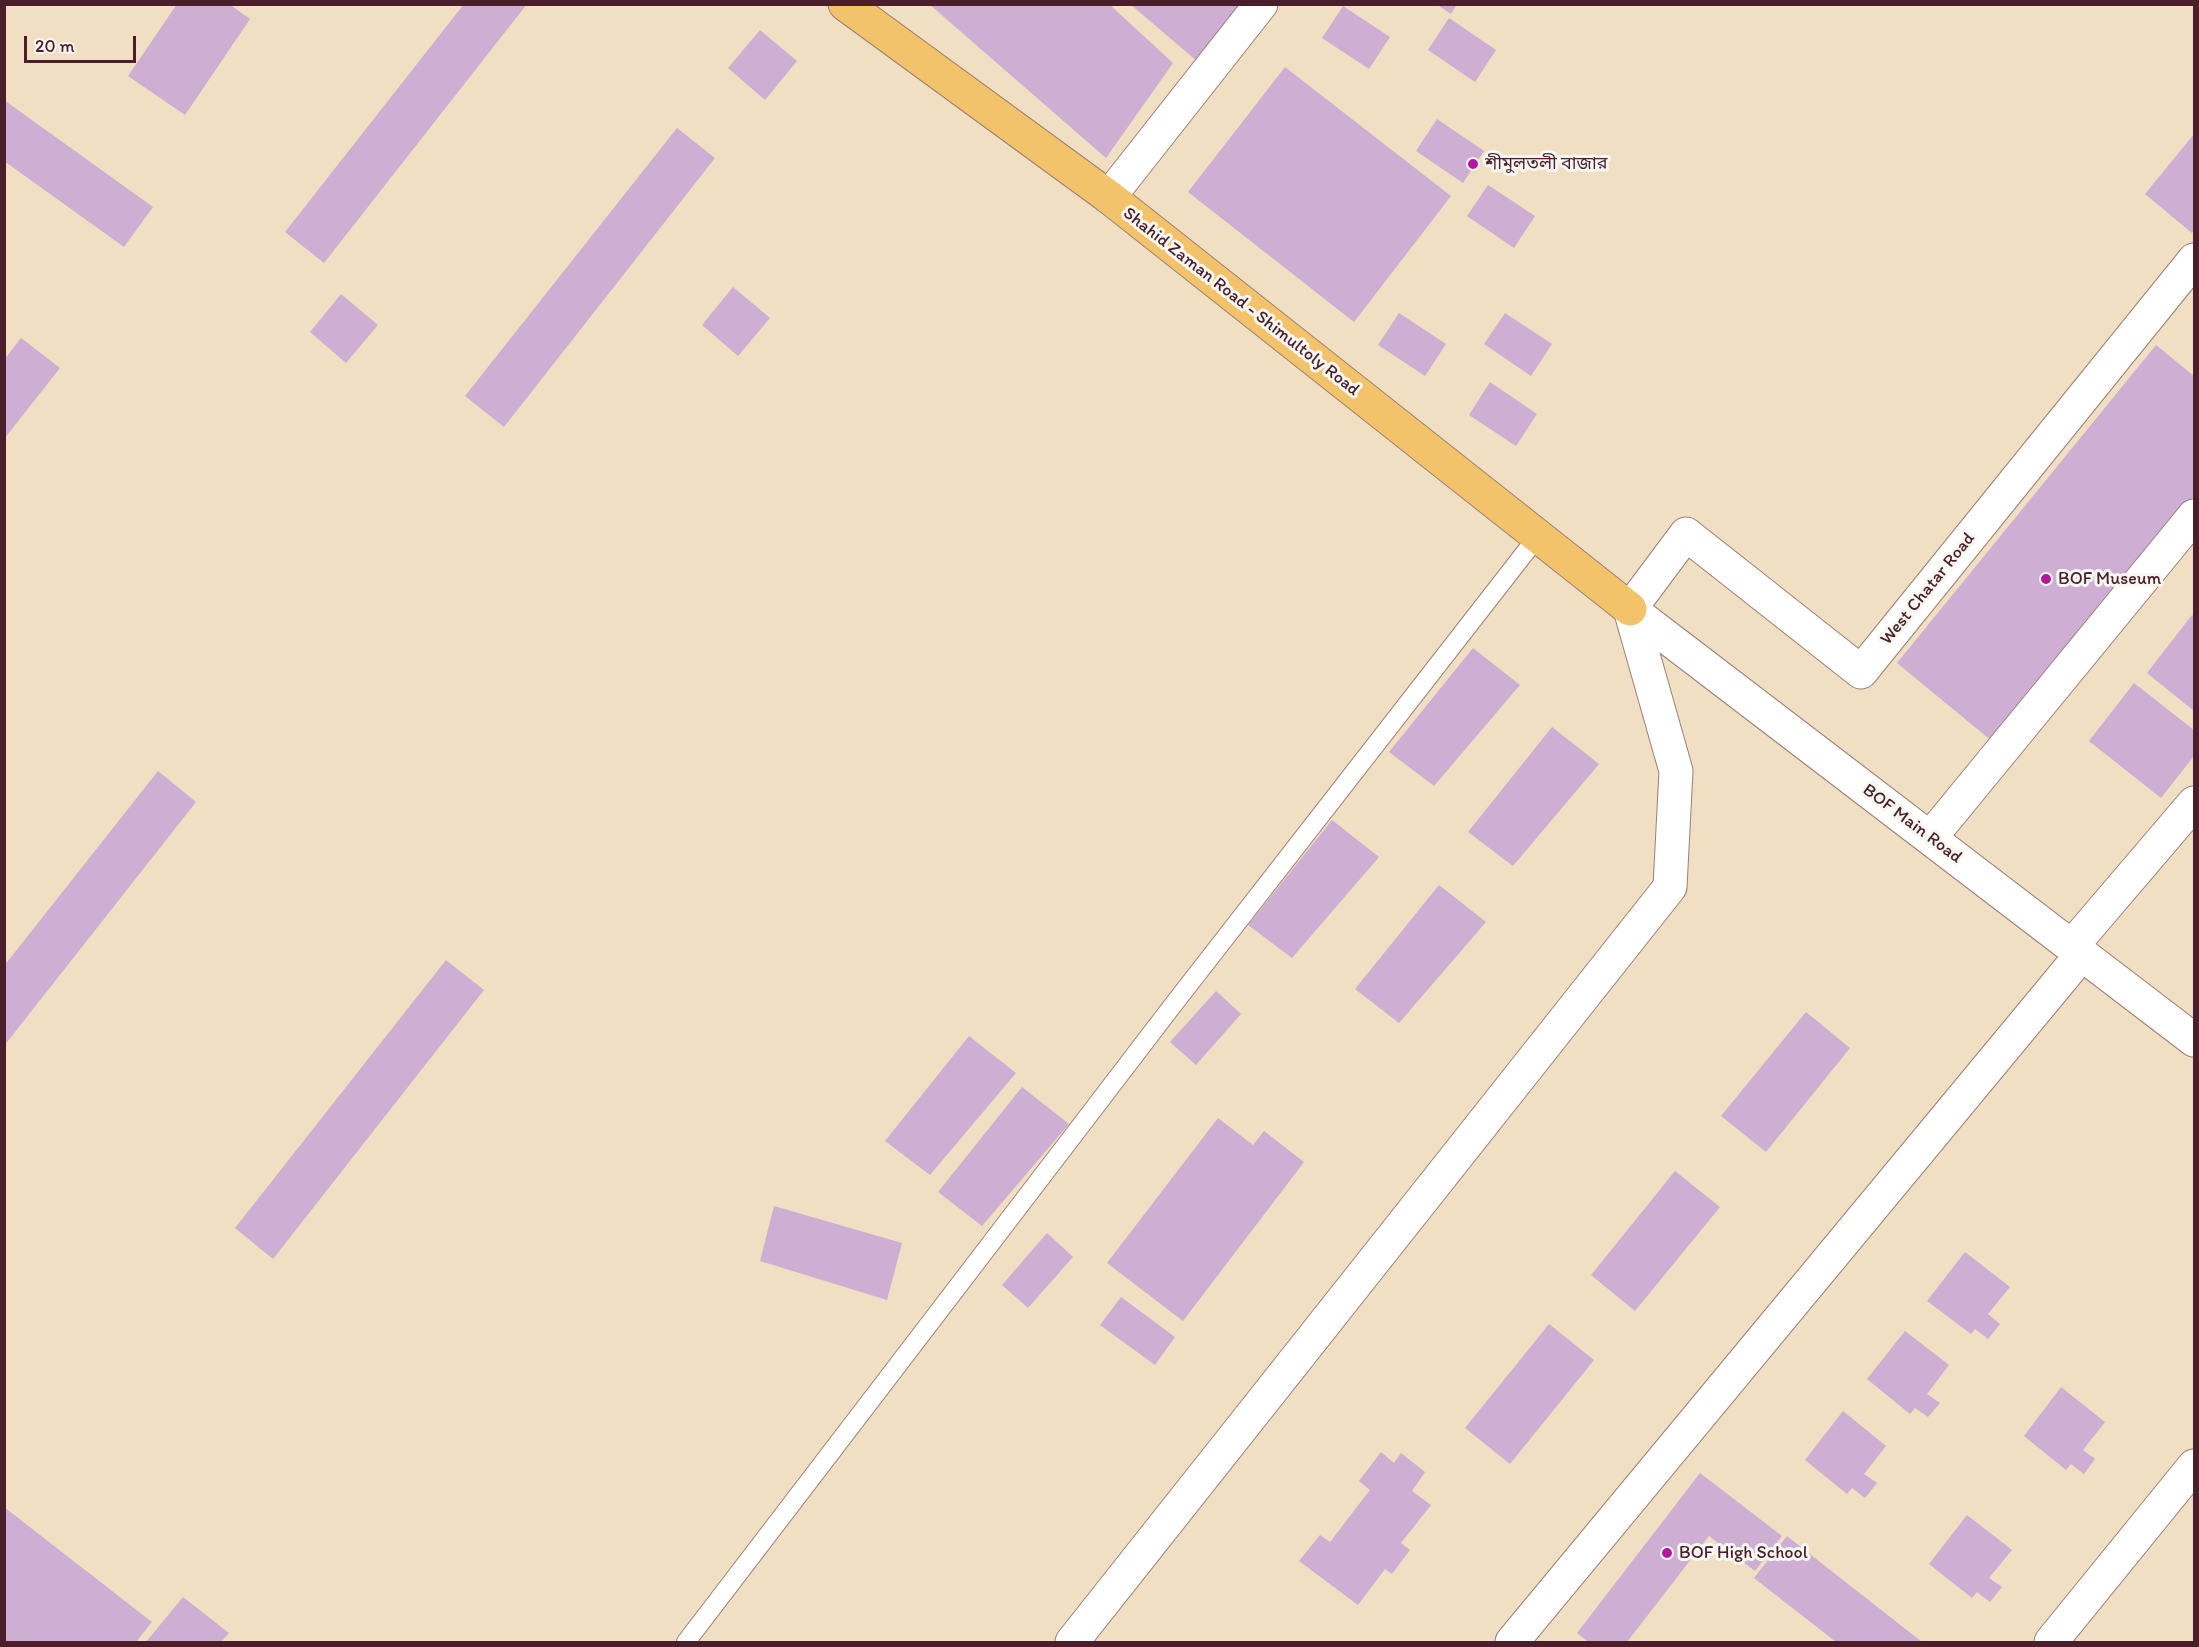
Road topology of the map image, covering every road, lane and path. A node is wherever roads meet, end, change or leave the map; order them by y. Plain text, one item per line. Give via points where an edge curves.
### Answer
1 (845, 4) edge
2 (1261, 4) edge
3 (1109, 197) junction
4 (2194, 260) edge
5 (2194, 516) edge
6 (1538, 536) junction
7 (1630, 609) junction
8 (2194, 803) edge
9 (1930, 838) junction
10 (2077, 950) junction
11 (2194, 1040) edge
12 (2194, 1466) edge
13 (686, 1642) edge
14 (1072, 1642) edge
15 (1512, 1642) edge
16 (2051, 1642) edge

1 - 3 main road, Shahid Zaman Road - Shimultoly Road
2 - 3 street
3 - 6 main road, Shahid Zaman Road - Shimultoly Road
4 - 7 street, West Chatar Road via 1861,672 1686,534
5 - 9 street
6 - 7 main road, Shahid Zaman Road - Shimultoly Road
6 - 13 lane via 1144,1042
7 - 9 street, BOF Main Road
7 - 14 street via 1676,771 1670,887
8 - 10 street
9 - 10 street, BOF Main Road
10 - 11 street, BOF Main Road
10 - 15 street
12 - 16 street

